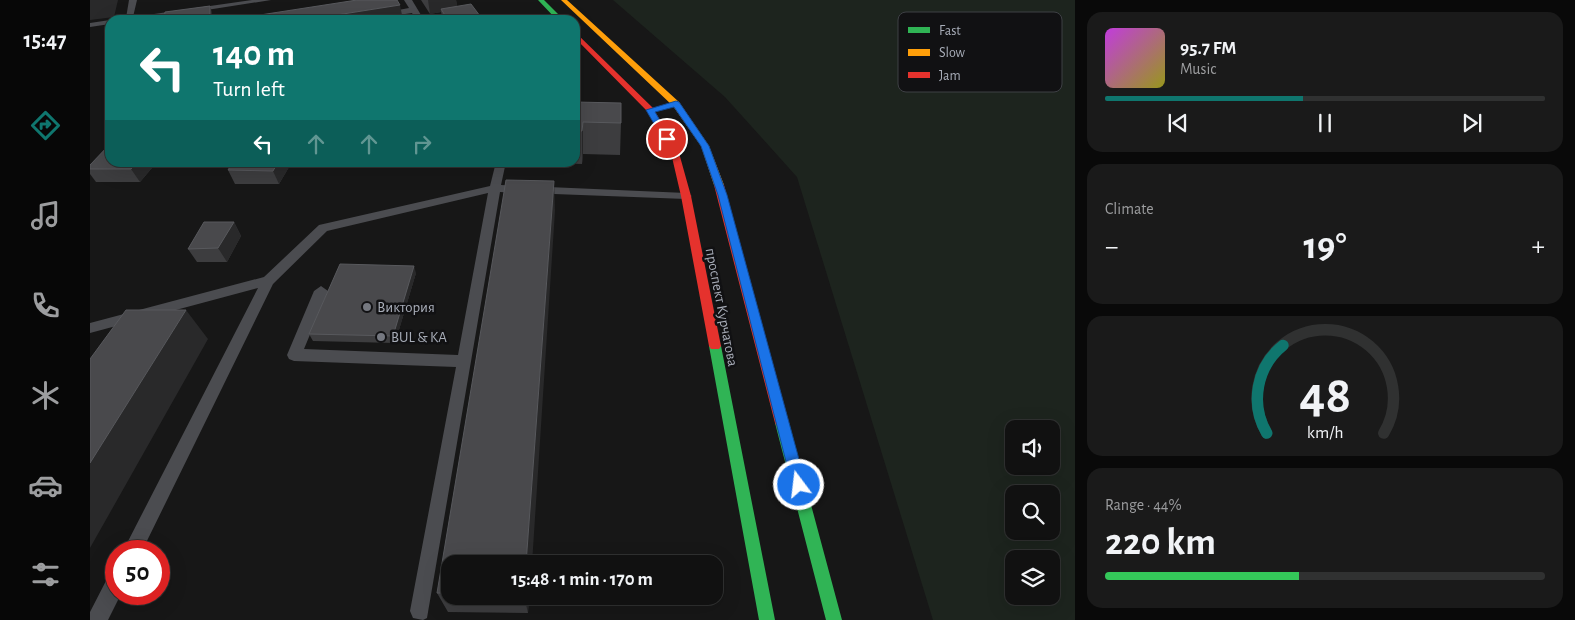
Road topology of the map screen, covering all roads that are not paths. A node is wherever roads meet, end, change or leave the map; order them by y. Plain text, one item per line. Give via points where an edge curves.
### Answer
1 (133, 0) edge
2 (267, 0) edge
3 (408, 0) edge
4 (541, 0) edge
5 (564, 0) edge
6 (414, 10) junction
7 (129, 15) edge
8 (163, 15) edge
9 (382, 15) edge
10 (417, 15) edge
11 (556, 15) edge
12 (105, 23) edge
13 (90, 25) edge
14 (580, 39) edge
15 (676, 104) junction
16 (650, 110) junction
17 (500, 167) edge
18 (495, 188) junction
19 (686, 196) junction
20 (268, 281) junction
21 (321, 291) dead end
22 (90, 328) edge
23 (464, 361) junction
24 (138, 540) edge
25 (105, 604) edge
26 (420, 611) dead end
27 (97, 620) edge
28 (767, 620) edge
29 (834, 620) edge

1 - 7 lane
2 - 8 lane
3 - 6 lane
4 - 11 main road
5 - 15 main road, проспект Курчатова
6 - 9 lane
6 - 10 lane
12 - 13 lane
14 - 16 main road, проспект Курчатова
15 - 16 main road
15 - 29 main road, проспект Курчатова via 705,146 723,195
16 - 19 main road, проспект Курчатова via 675,153
17 - 18 lane
18 - 19 lane
18 - 20 lane via 323,228
18 - 23 lane
19 - 28 main road, проспект Курчатова
20 - 22 lane
20 - 24 lane
21 - 23 lane via 294,355
23 - 26 lane
25 - 27 lane

